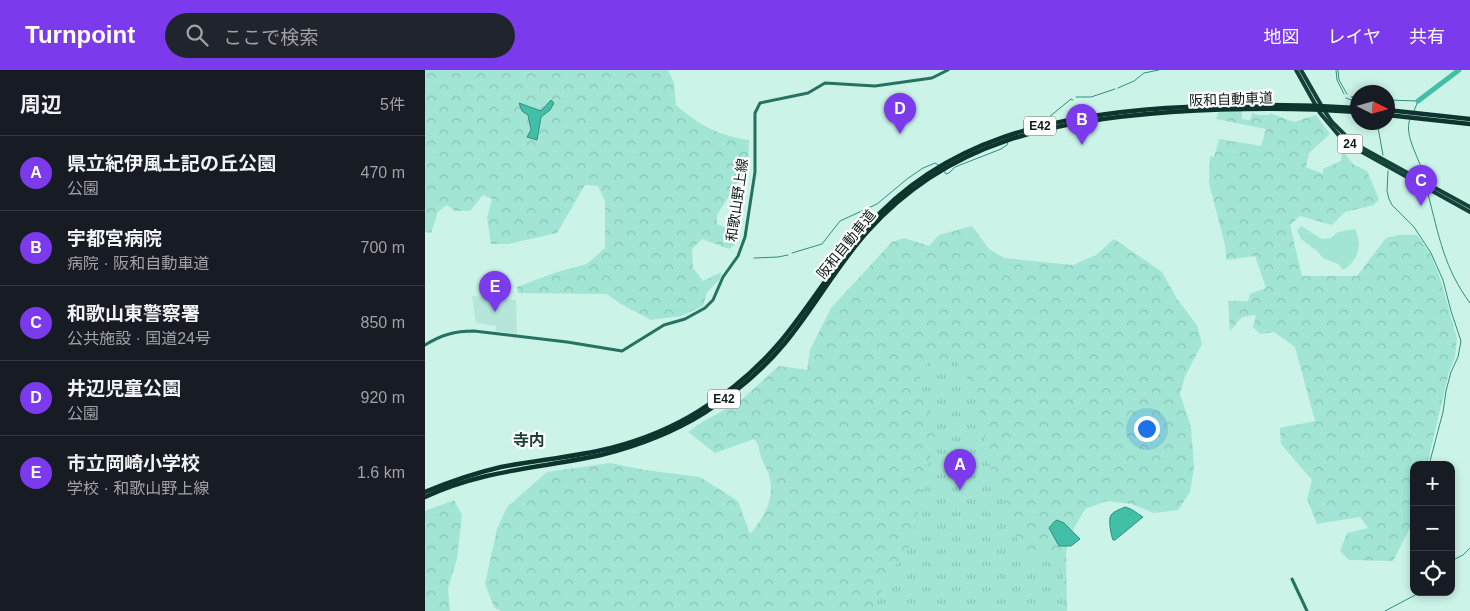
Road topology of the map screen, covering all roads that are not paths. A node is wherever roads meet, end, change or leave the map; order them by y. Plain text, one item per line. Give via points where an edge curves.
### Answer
1 (948, 70) edge
2 (1296, 70) edge
3 (1301, 70) edge
4 (1327, 108) junction
5 (1350, 108) edge
6 (1350, 111) edge
7 (1395, 111) edge
8 (1395, 116) edge
9 (1470, 120) edge
10 (1470, 124) edge
11 (939, 169) junction
12 (1470, 207) edge
13 (1470, 212) edge
14 (425, 345) edge
15 (425, 492) edge
16 (425, 497) edge
17 (1292, 579) dead end
18 (1307, 611) edge

1 - 14 main road, 和歌山野上線 via 932,78 875,86 825,83 808,93 760,103 755,113 755,172 744,242 713,300 697,314 663,325 623,351 474,331 447,334
2 - 13 highway, 24 via 1320,113 1341,138
3 - 12 highway, 24 via 1332,122 1345,135 1364,149
4 - 5 highway, 阪和自動車道 / E42
4 - 6 highway, 阪和自動車道 / E42
4 - 11 highway, 阪和自動車道 / E42 via 1213,107 1070,120 1018,131 980,145
7 - 9 highway
8 - 10 highway
11 - 15 highway, 阪和自動車道 / E42 via 899,195 871,222 765,359 701,410 670,427 627,444 498,468
11 - 16 highway, 阪和自動車道 / E42 via 901,198 869,230 796,329 762,368 703,413 672,430 628,447 585,458 499,472
17 - 18 main road

